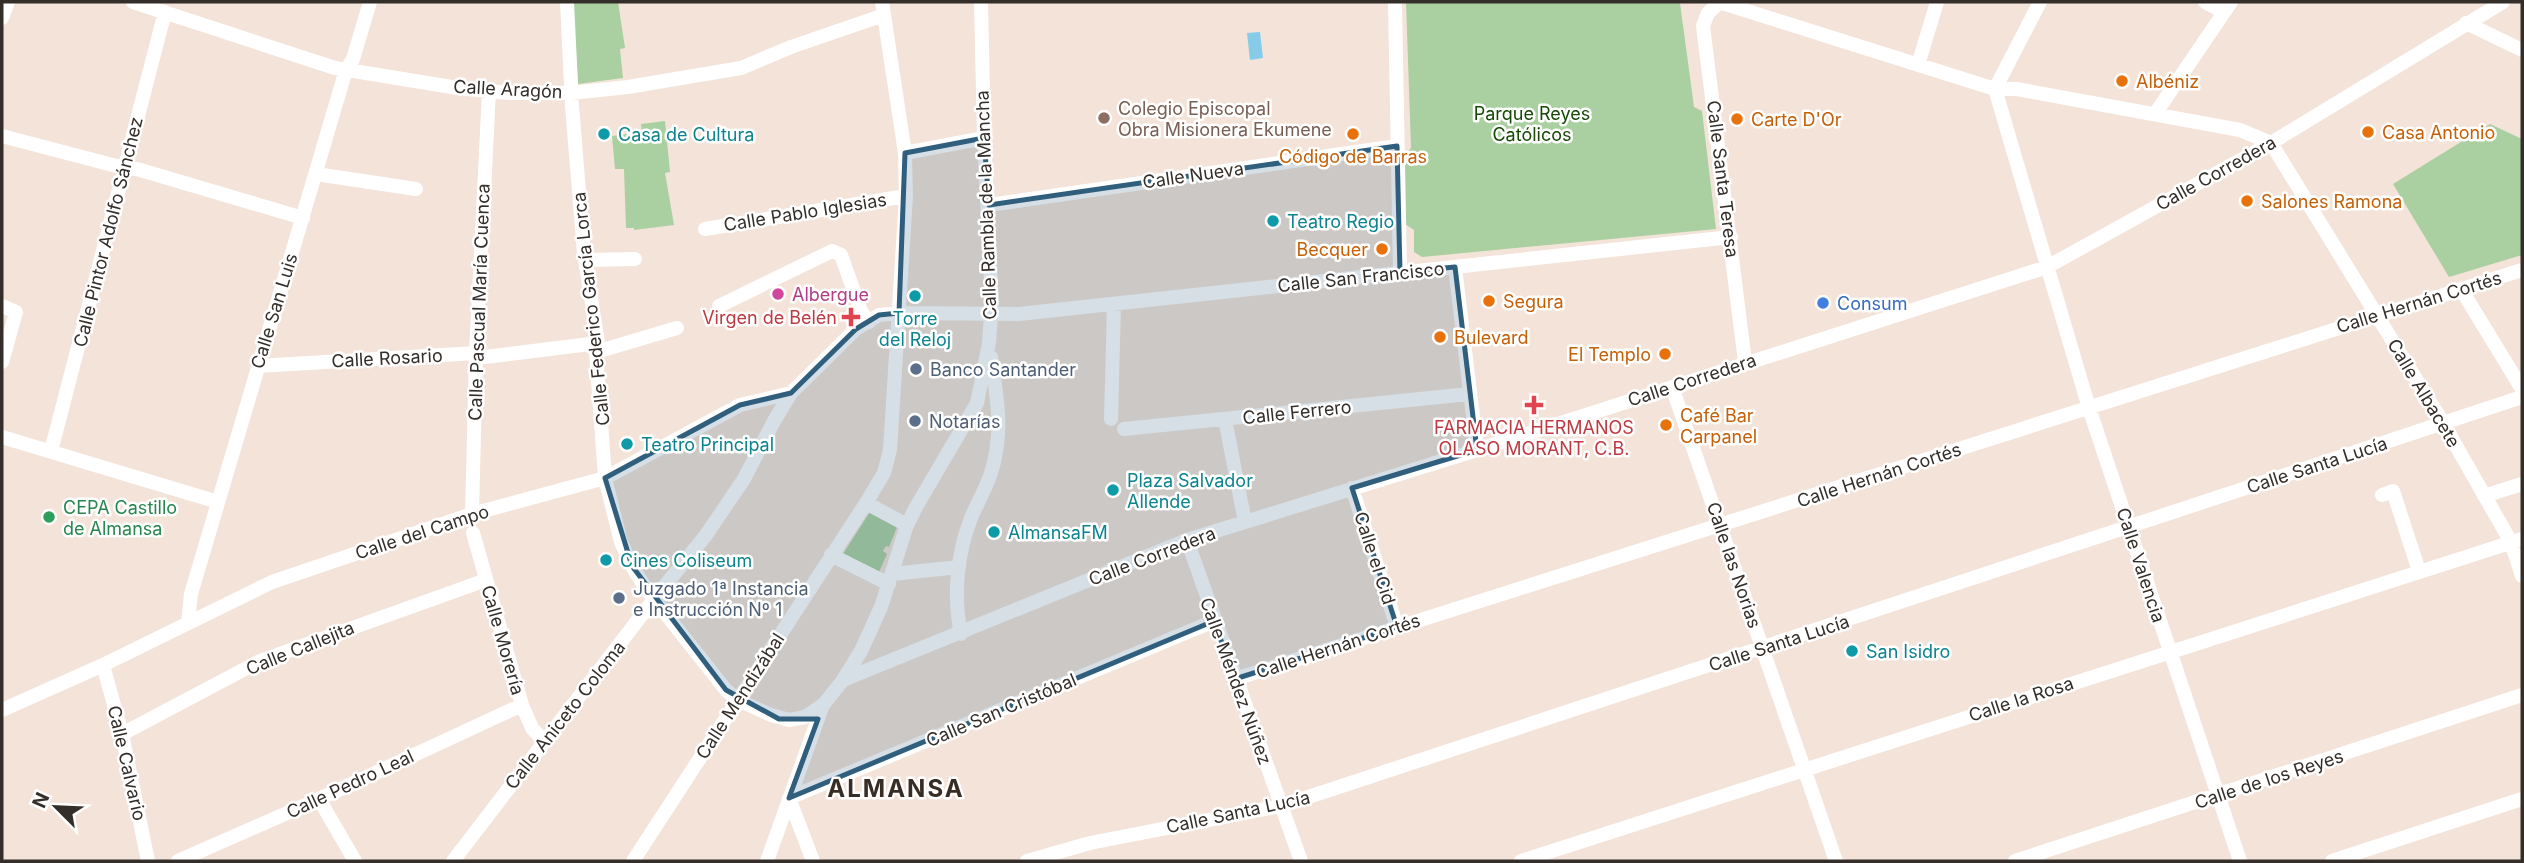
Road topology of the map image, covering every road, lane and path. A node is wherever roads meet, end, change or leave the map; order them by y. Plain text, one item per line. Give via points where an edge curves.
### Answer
1 (8, 2) edge
2 (133, 2) edge
3 (370, 2) edge
4 (567, 2) edge
5 (981, 2) edge
6 (1395, 2) edge
7 (1720, 2) edge
8 (1937, 2) edge
9 (2040, 2) edge
10 (2205, 2) edge
11 (2502, 2) edge
12 (2228, 7) edge
13 (883, 8) edge
14 (172, 9) edge
15 (2, 18) edge
16 (2466, 23) junction
17 (2522, 50) edge
18 (1918, 65) junction
19 (346, 70) junction
20 (1995, 89) junction
21 (489, 91) junction
22 (567, 93) junction
23 (2155, 114) junction
24 (2, 136) edge
25 (984, 138) junction
26 (2271, 143) junction
27 (1397, 146) junction
28 (905, 153) junction
29 (124, 168) junction
30 (316, 174) junction
31 (416, 189) dead end
32 (906, 196) junction
33 (989, 205) junction
34 (303, 218) junction
35 (705, 229) dead end
36 (1731, 237) junction
37 (635, 259) dead end
38 (586, 260) junction
39 (1455, 267) junction
40 (2047, 267) junction
41 (2522, 270) edge
42 (1400, 272) junction
43 (2461, 289) junction
44 (1114, 305) junction
45 (2, 306) edge
46 (719, 306) dead end
47 (899, 313) junction
48 (991, 314) junction
49 (2377, 315) junction
50 (869, 322) junction
51 (677, 328) dead end
52 (989, 343) junction
53 (597, 347) junction
54 (476, 353) junction
55 (2, 362) edge
56 (1745, 362) junction
57 (258, 366) junction
58 (1672, 387) junction
59 (2522, 389) edge
60 (792, 393) junction
61 (1469, 394) junction
62 (2522, 397) edge
63 (2089, 408) junction
64 (1111, 419) dead end
65 (1224, 419) junction
66 (2443, 423) junction
67 (1124, 429) dead end
68 (2, 437) edge
69 (1477, 450) junction
70 (51, 451) junction
71 (605, 478) junction
72 (2522, 484) edge
73 (1352, 488) junction
74 (2382, 495) dead end
75 (2484, 496) junction
76 (218, 502) junction
77 (866, 503) junction
78 (472, 514) junction
79 (1245, 522) junction
80 (907, 525) junction
81 (1720, 525) junction
82 (2129, 527) junction
83 (473, 533) dead end
84 (1187, 540) junction
85 (2517, 541) edge
86 (831, 555) junction
87 (959, 568) junction
88 (2419, 570) junction
89 (2522, 576) edge
90 (890, 579) junction
91 (486, 580) junction
92 (654, 599) junction
93 (1214, 621) junction
94 (188, 623) junction
95 (1397, 627) junction
96 (961, 634) junction
97 (1763, 649) junction
98 (2169, 651) junction
99 (103, 665) junction
100 (1235, 679) junction
101 (844, 680) junction
102 (2522, 695) edge
103 (738, 700) junction
104 (824, 704) junction
105 (522, 705) junction
106 (2, 713) edge
107 (122, 734) junction
108 (544, 741) junction
109 (1804, 770) junction
110 (2218, 796) junction
111 (789, 798) junction
112 (319, 799) junction
113 (2522, 799) edge
114 (1281, 806) junction
115 (1555, 856) edge
116 (148, 861) edge
117 (178, 861) edge
118 (355, 861) edge
119 (453, 861) edge
120 (633, 861) edge
121 (767, 861) edge
122 (813, 861) edge
123 (1027, 861) edge
124 (1301, 861) edge
125 (1521, 861) edge
126 (1836, 861) edge
127 (2015, 861) edge
128 (2240, 861) edge
129 (2332, 861) edge

1 - 15 street
2 - 14 street, Calle Aragón
3 - 19 street, Calle San Luis
4 - 22 street, Calle Federico García Lorca
5 - 25 street, Calle Rambla de la Mancha
6 - 27 street
7 - 18 street
7 - 36 street, Calle Santa Teresa via 1703,26
8 - 18 street
9 - 20 street
10 - 12 street
11 - 16 street, Calle Corredera
12 - 23 street
13 - 22 street, Calle Aragón via 741,68
13 - 28 street, Calle Mendizábal
14 - 19 street, Calle Aragón
14 - 29 street, Calle Pintor Adolfo Sánchez
16 - 17 street
16 - 26 street, Calle Corredera
18 - 20 street
19 - 21 street, Calle Aragón
19 - 30 street, Calle San Luis
20 - 23 street
20 - 40 street, Calle Valencia
21 - 22 street, Calle Aragón
21 - 54 street, Calle Pascual María Cuenca
22 - 38 street, Calle Federico García Lorca
23 - 26 street via 2240,130
24 - 29 street
25 - 28 street
25 - 33 street, Calle Rambla de la Mancha
26 - 40 street, Calle Corredera
26 - 49 street, Calle Albacete
27 - 33 street, Calle Nueva
27 - 42 street
28 - 32 street, Calle Mendizábal
29 - 34 street
29 - 70 street, Calle Pintor Adolfo Sánchez
30 - 31 street
30 - 34 street, Calle San Luis
32 - 35 street, Calle Pablo Iglesias
32 - 47 street, Calle Mendizábal
33 - 48 street, Calle Rambla de la Mancha
34 - 57 street, Calle San Luis
36 - 39 street, Calle San Francisco
36 - 56 street, Calle Santa Teresa
37 - 38 street
38 - 53 street, Calle Federico García Lorca
39 - 42 street, Calle San Francisco
39 - 61 street
40 - 56 street, Calle Corredera
40 - 63 street, Calle Valencia
41 - 43 street, Calle Hernán Cortés
42 - 44 street, Calle San Francisco
43 - 49 street, Calle Hernán Cortés
43 - 59 street
44 - 48 street, Calle San Francisco
44 - 64 street
45 - 55 street via 16,312
46 - 50 street via 832,251 837,252
47 - 48 street, Calle San Francisco
47 - 50 street, Calle San Francisco via 879,315
47 - 77 street, Calle Mendizábal via 889,457
48 - 52 street, Calle Rambla de la Mancha
49 - 63 street, Calle Hernán Cortés
49 - 66 street, Calle Albacete
50 - 60 street, Calle Aniceto Coloma via 856,329
51 - 53 street, Calle Rosario
52 - 80 street, Calle Rambla de la Mancha via 977,403
52 - 87 street via 999,434 991,474 965,534
53 - 54 street, Calle Rosario via 485,357
53 - 71 street, Calle Federico García Lorca
54 - 57 street, Calle Rosario
54 - 78 street, Calle Pascual María Cuenca
56 - 58 street, Calle Corredera
57 - 76 street, Calle San Luis
58 - 69 street, Calle Corredera
58 - 81 street, Calle las Norias
60 - 71 street, Calle del Campo via 740,405
60 - 92 street, Calle Aniceto Coloma via 731,499
61 - 65 street, Calle Ferrero
61 - 69 street
62 - 66 street, Calle Santa Lucía
63 - 81 street, Calle Hernán Cortés
63 - 82 street, Calle Valencia
65 - 67 street, Calle Ferrero
65 - 79 street
66 - 75 street, Calle Albacete
66 - 82 street, Calle Santa Lucía
68 - 70 street
69 - 73 street, Calle Corredera
70 - 76 street
71 - 78 street, Calle del Campo
71 - 92 street, Calle Federico García Lorca via 621,542
72 - 75 street
73 - 79 street, Calle Corredera
73 - 95 street, Calle el Cid
74 - 88 street via 2393,491
75 - 85 street, Calle Albacete
76 - 94 street, Calle San Luis via 191,594
77 - 80 street
77 - 86 street, Calle Mendizábal
78 - 94 street, Calle del Campo via 272,582
79 - 84 street, Calle Corredera
80 - 90 street, Calle Rambla de la Mancha
81 - 95 street, Calle Hernán Cortés
81 - 97 street, Calle las Norias
82 - 97 street, Calle Santa Lucía
82 - 98 street, Calle Valencia
83 - 91 street, Calle Morería
84 - 93 street, Calle Méndez Núñez
84 - 96 street, Calle Corredera
85 - 88 street, Calle la Rosa
85 - 89 street, Calle Albacete
86 - 90 street
86 - 103 street, Calle Mendizábal
87 - 90 street
87 - 96 street
88 - 98 street, Calle la Rosa
90 - 101 street, Calle Rambla de la Mancha via 868,637
91 - 105 street, Calle Morería
91 - 107 street, Calle Callejita via 260,661
92 - 103 street, Calle Federico García Lorca
92 - 108 street, Calle Aniceto Coloma
93 - 100 street, Calle Méndez Núñez
93 - 111 street, Calle San Cristóbal
94 - 99 street, Calle del Campo
95 - 100 street, Calle Hernán Cortés
96 - 101 street, Calle Corredera
97 - 109 street, Calle las Norias
97 - 114 street, Calle Santa Lucía
98 - 109 street, Calle la Rosa
98 - 110 street, Calle Valencia
99 - 106 street, Calle del Campo
99 - 107 street, Calle Calvario
100 - 114 street, Calle Méndez Núñez
101 - 104 street, Calle Rambla de la Mancha
102 - 110 street, Calle de los Reyes
103 - 104 street via 789,720 805,717
103 - 120 street, Calle Mendizábal
104 - 111 street
105 - 108 street, Calle Morería
105 - 112 street, Calle Pedro Leal
107 - 116 street, Calle Calvario
108 - 119 street, Calle Aniceto Coloma
109 - 115 street, Calle la Rosa
109 - 126 street, Calle las Norias
110 - 127 street, Calle de los Reyes
110 - 128 street, Calle Valencia
111 - 121 street
111 - 122 street
112 - 117 street, Calle Pedro Leal
112 - 118 street
113 - 129 street
114 - 123 street, Calle Santa Lucía via 1101,840
114 - 124 street, Calle Méndez Núñez
115 - 125 street, Calle la Rosa

